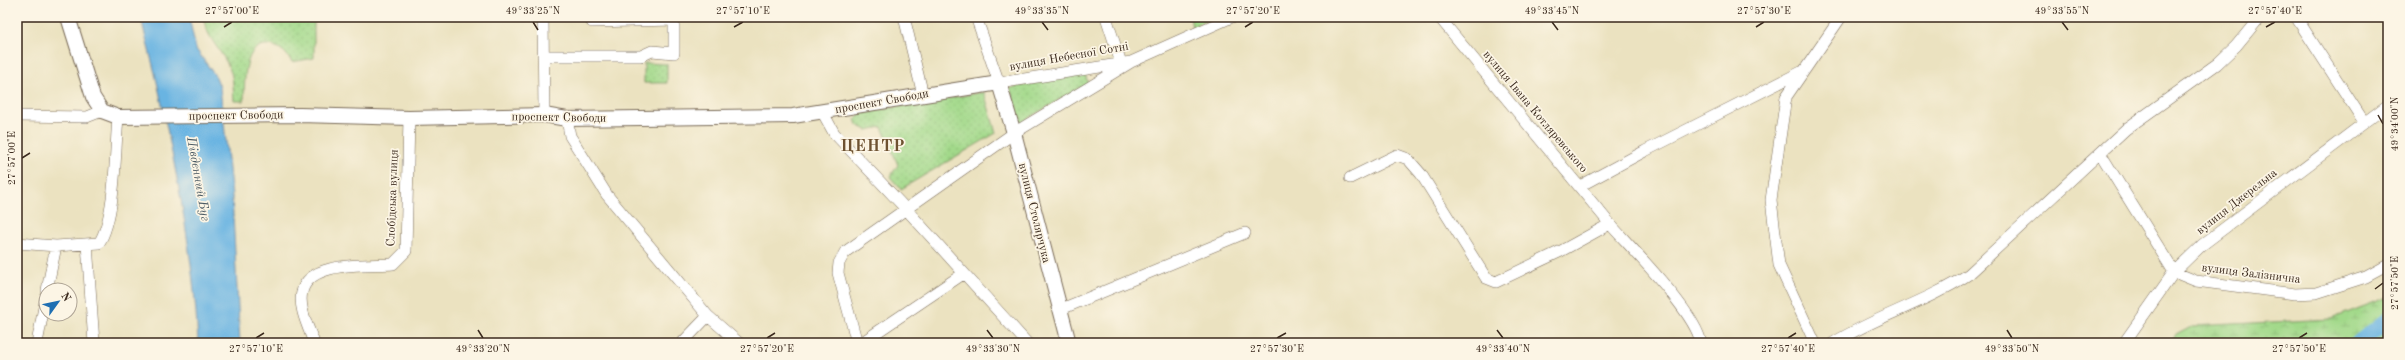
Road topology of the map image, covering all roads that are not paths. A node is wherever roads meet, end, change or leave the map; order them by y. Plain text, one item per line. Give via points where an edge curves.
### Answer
1 (68, 17) edge
2 (543, 17) edge
3 (592, 17) edge
4 (904, 17) edge
5 (976, 17) edge
6 (1106, 17) edge
7 (1232, 17) edge
8 (1439, 17) edge
9 (1841, 17) edge
10 (2260, 17) edge
11 (2296, 17) edge
12 (664, 18) edge
13 (543, 56) junction
14 (1126, 62) junction
15 (1804, 71) junction
16 (998, 83) junction
17 (923, 95) junction
18 (2388, 105) edge
19 (102, 111) junction
20 (823, 113) junction
21 (544, 115) junction
22 (17, 116) edge
23 (118, 117) junction
24 (409, 118) junction
25 (567, 119) junction
26 (2364, 122) junction
27 (1014, 133) junction
28 (2100, 153) junction
29 (1350, 178) dead end
30 (1580, 186) junction
31 (905, 208) junction
32 (1610, 224) junction
33 (1245, 233) dead end
34 (17, 243) edge
35 (87, 244) junction
36 (56, 246) junction
37 (2388, 265) edge
38 (2174, 272) junction
39 (963, 274) junction
40 (49, 282) edge
41 (1059, 310) junction
42 (708, 316) junction
43 (41, 322) edge
44 (37, 343) edge
45 (94, 343) edge
46 (314, 343) edge
47 (682, 343) edge
48 (739, 343) edge
49 (857, 343) edge
50 (861, 343) edge
51 (1027, 343) edge
52 (1069, 343) edge
53 (1701, 343) edge
54 (1815, 343) edge
55 (1833, 343) edge
56 (2124, 343) edge

1 - 19 main road via 94,97
2 - 13 street
3 - 12 street via 592,22
4 - 17 street
5 - 16 street
6 - 14 street
7 - 14 street, вулиця Небесної Сотні
8 - 30 street, вулиця Івана Котляревського
9 - 15 street
10 - 28 street via 2217,64 2137,121
11 - 26 street
12 - 13 street via 674,20 674,53 652,52 641,56
13 - 21 street
14 - 16 street, вулиця Небесної Сотні
14 - 27 street
15 - 30 street
15 - 54 street via 1786,97 1771,200 1779,265
16 - 17 main road, проспект Свободи
16 - 27 main road, вулиця Столярчука
17 - 20 main road, проспект Свободи
18 - 26 street, вулиця Джерельна
19 - 22 street via 87,117
19 - 23 main road
20 - 25 main road, проспект Свободи via 793,116
20 - 31 street via 834,133
21 - 24 main road, проспект Свободи
21 - 25 main road, проспект Свободи
23 - 24 main road, проспект Свободи
23 - 35 street via 110,216 106,233 99,243
24 - 46 street, Слобідська вулиця via 406,251 393,264 327,268 309,280 302,291 302,304
25 - 42 street via 570,136 607,195
26 - 38 street, вулиця Джерельна via 2209,239
27 - 31 street
27 - 41 main road, вулиця Столярчука
28 - 38 street
28 - 55 street via 1970,274 1945,288 1868,322
29 - 32 street via 1397,155 1408,159 1421,174 1486,278 1496,282
30 - 32 street, вулиця Івана Котляревського
31 - 39 street
31 - 49 street via 845,252 839,263 838,273
32 - 53 street, вулиця Івана Котляревського via 1686,311 1700,335
33 - 41 street
34 - 36 street
35 - 36 street
35 - 45 street
36 - 40 street
37 - 38 street, вулиця Залізнична via 2375,274 2326,291 2305,294 2196,281
38 - 56 street, вулиця Джерельна
39 - 50 street
39 - 51 street
41 - 52 main road, вулиця Столярчука
42 - 47 street
42 - 48 street
43 - 44 street

